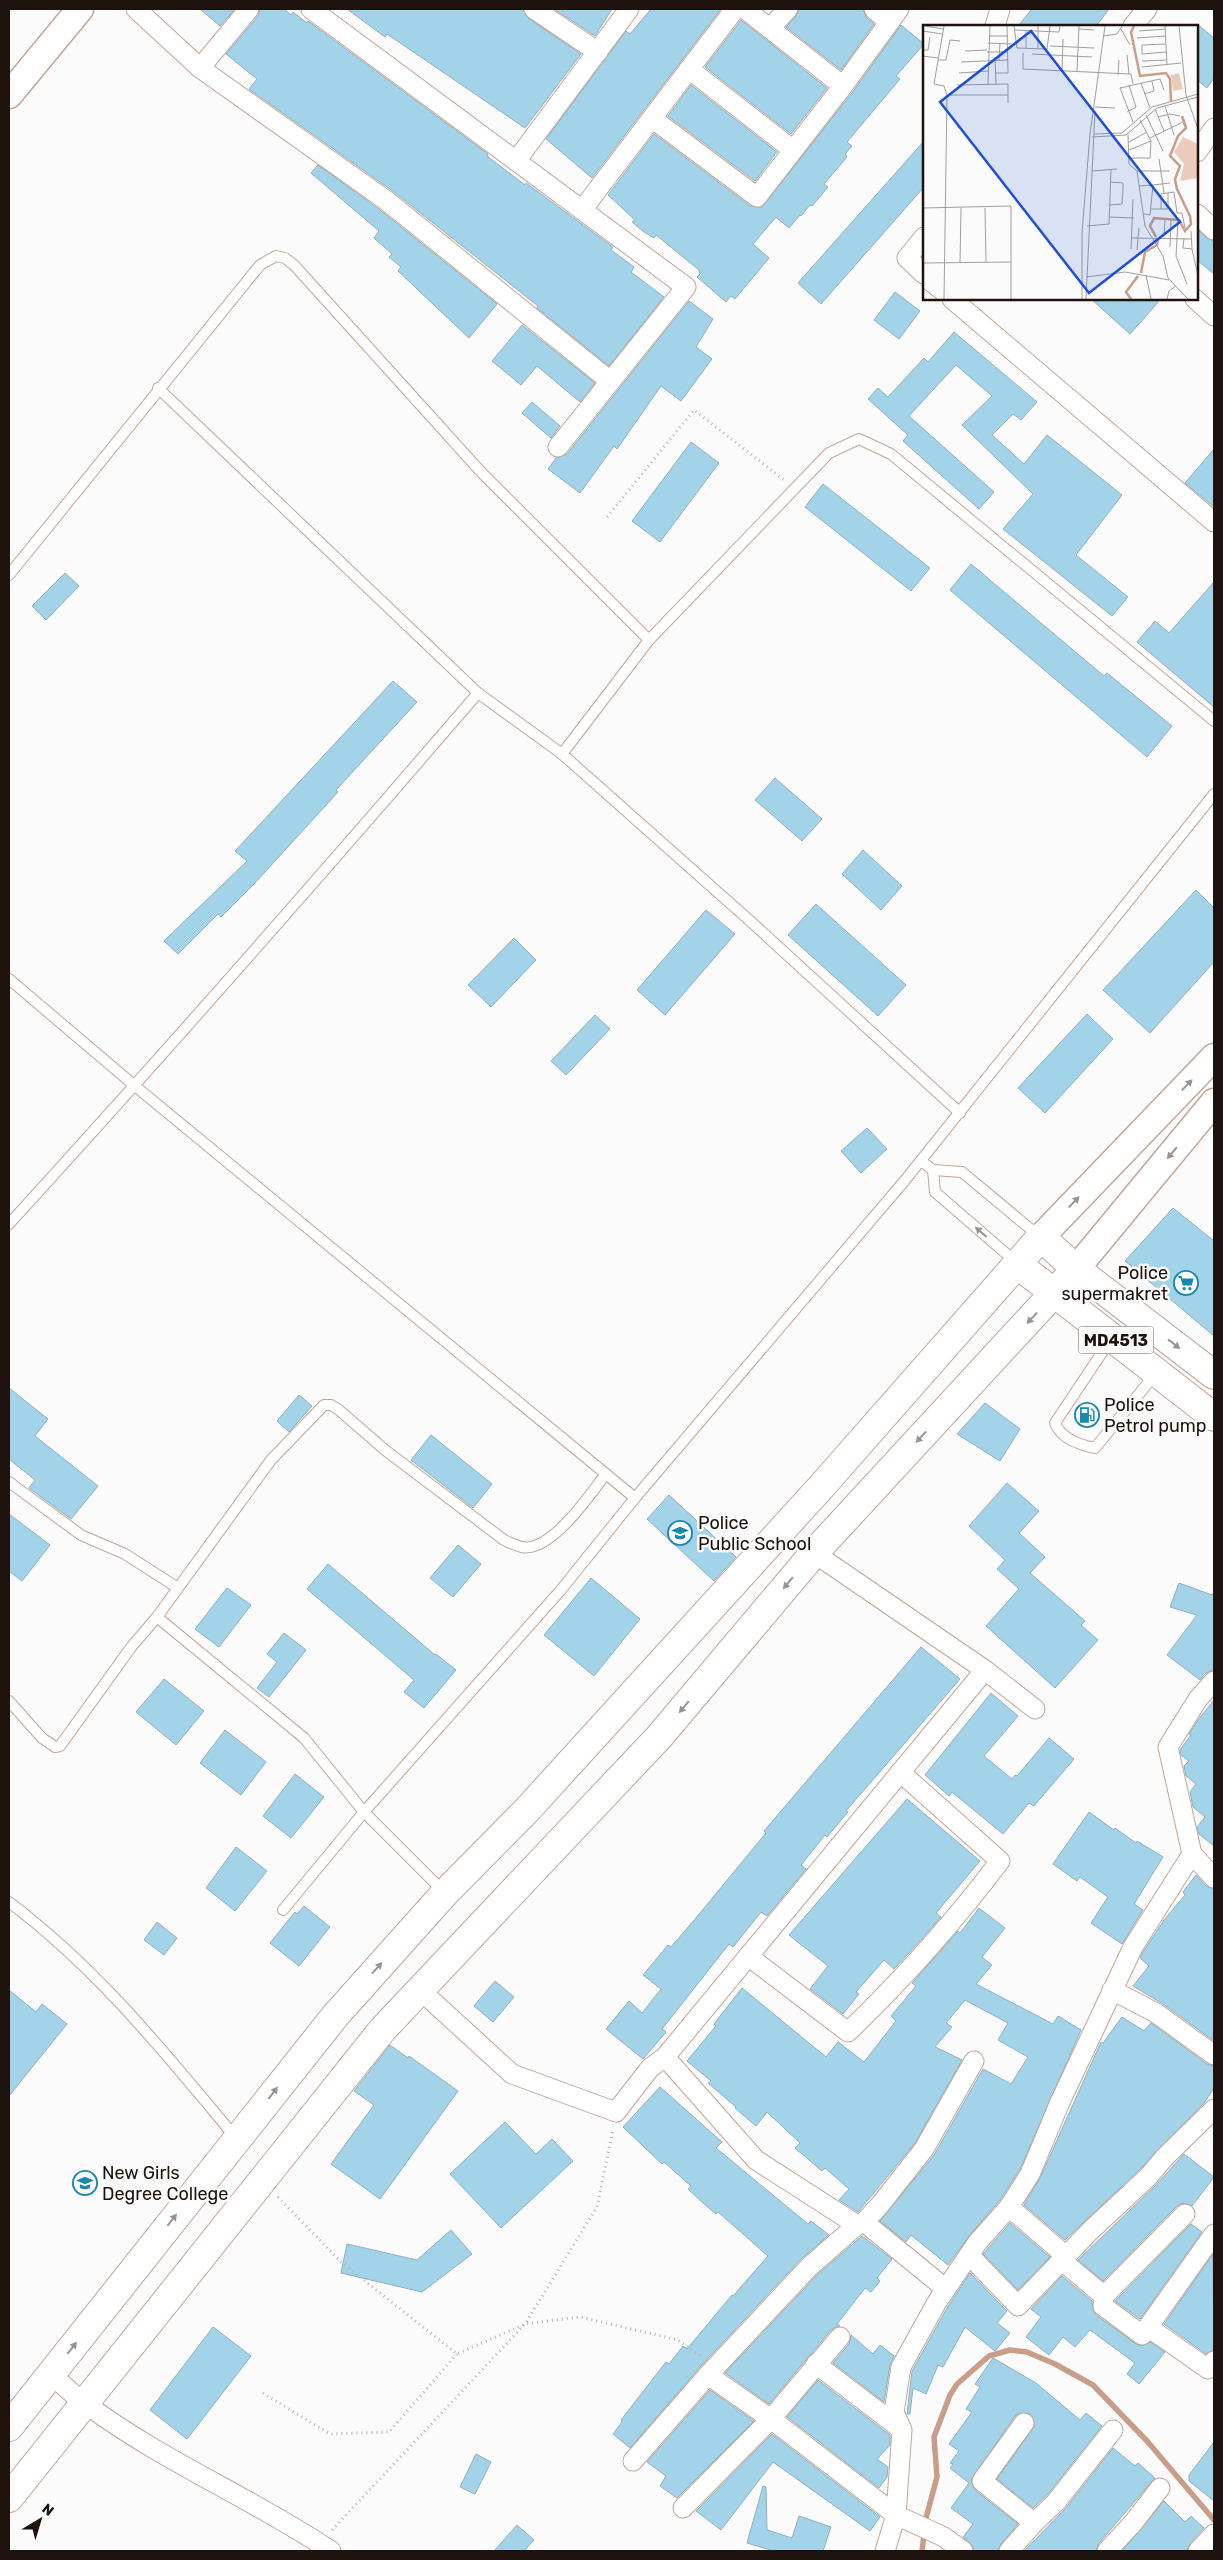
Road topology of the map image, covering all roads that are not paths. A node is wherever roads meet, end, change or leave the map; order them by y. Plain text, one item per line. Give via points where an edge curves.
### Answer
1 (80, 9) edge
2 (136, 9) edge
3 (249, 9) edge
4 (311, 9) edge
5 (534, 9) edge
6 (629, 9) edge
7 (735, 9) edge
8 (745, 9) edge
9 (788, 9) edge
10 (874, 9) edge
11 (1000, 9) edge
12 (1147, 9) edge
13 (894, 15) edge
14 (995, 25) edge
15 (1134, 25) edge
16 (770, 28) junction
17 (598, 52) junction
18 (200, 68) junction
19 (689, 69) junction
20 (843, 86) junction
21 (9, 95) edge
22 (653, 119) junction
23 (1214, 128) edge
24 (793, 150) junction
25 (1198, 151) edge
26 (516, 160) junction
27 (582, 210) junction
28 (1198, 215) edge
29 (1214, 230) edge
30 (923, 238) edge
31 (923, 273) edge
32 (953, 300) edge
33 (1195, 300) edge
34 (1214, 316) edge
35 (610, 381) junction
36 (158, 388) junction
37 (558, 448) dead end
38 (1214, 522) edge
39 (9, 575) edge
40 (649, 640) junction
41 (478, 693) junction
42 (1214, 720) edge
43 (562, 754) junction
44 (1214, 794) edge
45 (9, 978) edge
46 (1214, 1057) edge
47 (135, 1086) junction
48 (1214, 1102) edge
49 (960, 1113) junction
50 (921, 1161) junction
51 (933, 1170) junction
52 (9, 1224) edge
53 (1041, 1237) junction
54 (1017, 1264) junction
55 (1076, 1269) junction
56 (1056, 1293) junction
57 (1112, 1338) junction
58 (1156, 1372) junction
59 (1214, 1375) edge
60 (1214, 1417) edge
61 (606, 1474) junction
62 (9, 1482) edge
63 (635, 1498) junction
64 (814, 1553) junction
65 (178, 1588) junction
66 (157, 1617) junction
67 (985, 1670) junction
68 (1211, 1690) edge
69 (9, 1701) edge
70 (1035, 1709) dead end
71 (900, 1772) junction
72 (364, 1812) junction
73 (1192, 1854) junction
74 (1214, 1878) edge
75 (445, 1893) junction
76 (9, 1902) edge
77 (282, 1910) dead end
78 (748, 1956) junction
79 (420, 1990) junction
80 (1112, 1990) junction
81 (1214, 2055) edge
82 (665, 2057) junction
83 (974, 2061) dead end
84 (1214, 2109) edge
85 (237, 2139) junction
86 (1009, 2207) junction
87 (1185, 2214) dead end
88 (860, 2224) junction
89 (1214, 2234) edge
90 (969, 2255) junction
91 (1063, 2258) junction
92 (946, 2289) junction
93 (1104, 2296) junction
94 (1148, 2327) junction
95 (840, 2337) dead end
96 (1214, 2361) edge
97 (816, 2364) junction
98 (712, 2372) junction
99 (51, 2374) junction
100 (85, 2404) junction
101 (771, 2419) junction
102 (1024, 2423) dead end
103 (9, 2427) edge
104 (902, 2430) junction
105 (1113, 2430) dead end
106 (633, 2461) dead end
107 (1160, 2488) dead end
108 (9, 2498) edge
109 (683, 2508) dead end
110 (896, 2514) junction
111 (1034, 2523) junction
112 (1214, 2534) edge
113 (325, 2547) edge
114 (885, 2551) edge
115 (963, 2551) edge
116 (1010, 2551) edge
117 (1107, 2551) edge
118 (1198, 2551) edge

1 - 21 main road
2 - 18 street
3 - 18 street
4 - 26 street
5 - 17 street
6 - 17 street
7 - 19 street
8 - 16 street
9 - 16 street
10 - 13 street
11 - 14 street
12 - 15 street
13 - 20 street
16 - 20 street
17 - 26 street
18 - 35 street via 387,201
19 - 22 street
19 - 24 street
20 - 24 street
22 - 24 street via 757,197
22 - 27 street
23 - 25 street
26 - 27 street
27 - 35 street via 686,287
28 - 29 street
30 - 31 street via 908,258
32 - 38 street
33 - 34 street
35 - 37 street
36 - 39 lane
36 - 40 lane via 260,265 276,256 284,258 294,265 481,472
36 - 41 lane
40 - 42 lane via 829,453 859,439 891,454
40 - 43 lane
41 - 43 lane
41 - 47 lane
43 - 49 lane
44 - 49 lane
45 - 47 lane
53 -> 46 main road
47 - 52 lane
47 - 61 lane
48 -> 55 main road
49 - 50 lane
50 - 51 lane
50 - 63 lane
51 - 53 lane via 962,1172
54 -> 51 lane via 935,1192
53 - 54 main road
53 - 55 main road, MD4513
54 - 56 main road, MD4513
54 - 75 main road via 808,1502 527,1810
55 - 56 main road
55 -> 59 main road, MD4513
56 - 57 main road, MD4513
56 -> 64 main road
57 - 58 main road, MD4513
57 - 58 lane via 1055,1423 1058,1431 1083,1446 1095,1448
58 - 60 main road, MD4513
61 - 63 lane
61 - 65 lane via 564,1526 538,1546 523,1548 504,1540 385,1450 339,1410 324,1405 271,1460
62 - 65 lane via 81,1535 125,1554
63 - 72 lane via 560,1591
64 - 67 street
64 -> 79 main road via 659,1736
65 - 66 lane
66 - 69 lane via 132,1646 60,1746 55,1747 42,1738
66 - 72 lane via 304,1738
67 - 70 street
67 - 71 street
68 - 73 street via 1168,1747
71 - 78 street
71 - 78 street via 1000,1861 967,1904 848,2032
72 - 75 lane
72 - 77 lane
73 - 74 street
73 - 80 street via 1133,1947
85 -> 75 main road via 335,2016
76 - 85 lane via 71,1954 124,2005
78 - 82 street
79 - 82 street via 512,2074 616,2112 650,2068
79 - 100 main road via 383,2029
80 - 81 street via 1156,2013
80 - 86 street via 1030,2174
82 - 88 street via 756,2160
83 - 88 street via 924,2149
84 - 91 street
99 -> 85 main road
86 - 90 street
86 - 91 street
87 - 93 street
88 - 92 street
88 - 98 street via 809,2267
89 - 94 street
90 - 91 street via 1018,2306
90 - 92 street
91 - 93 street
92 - 104 street via 901,2368 894,2412
93 - 94 street via 1103,2306 1142,2335
94 - 96 street via 1208,2370
95 - 97 street
97 - 101 street
97 - 104 street
98 - 101 street
98 - 106 street
99 - 100 street
99 - 103 main road
100 - 108 main road
100 - 113 street via 141,2441
101 - 109 street
101 - 110 street
102 - 111 street via 982,2481
104 - 110 street
105 - 111 street via 1056,2502
107 - 117 street
110 - 114 street
110 - 115 street via 944,2537
111 - 116 street
112 - 118 street

